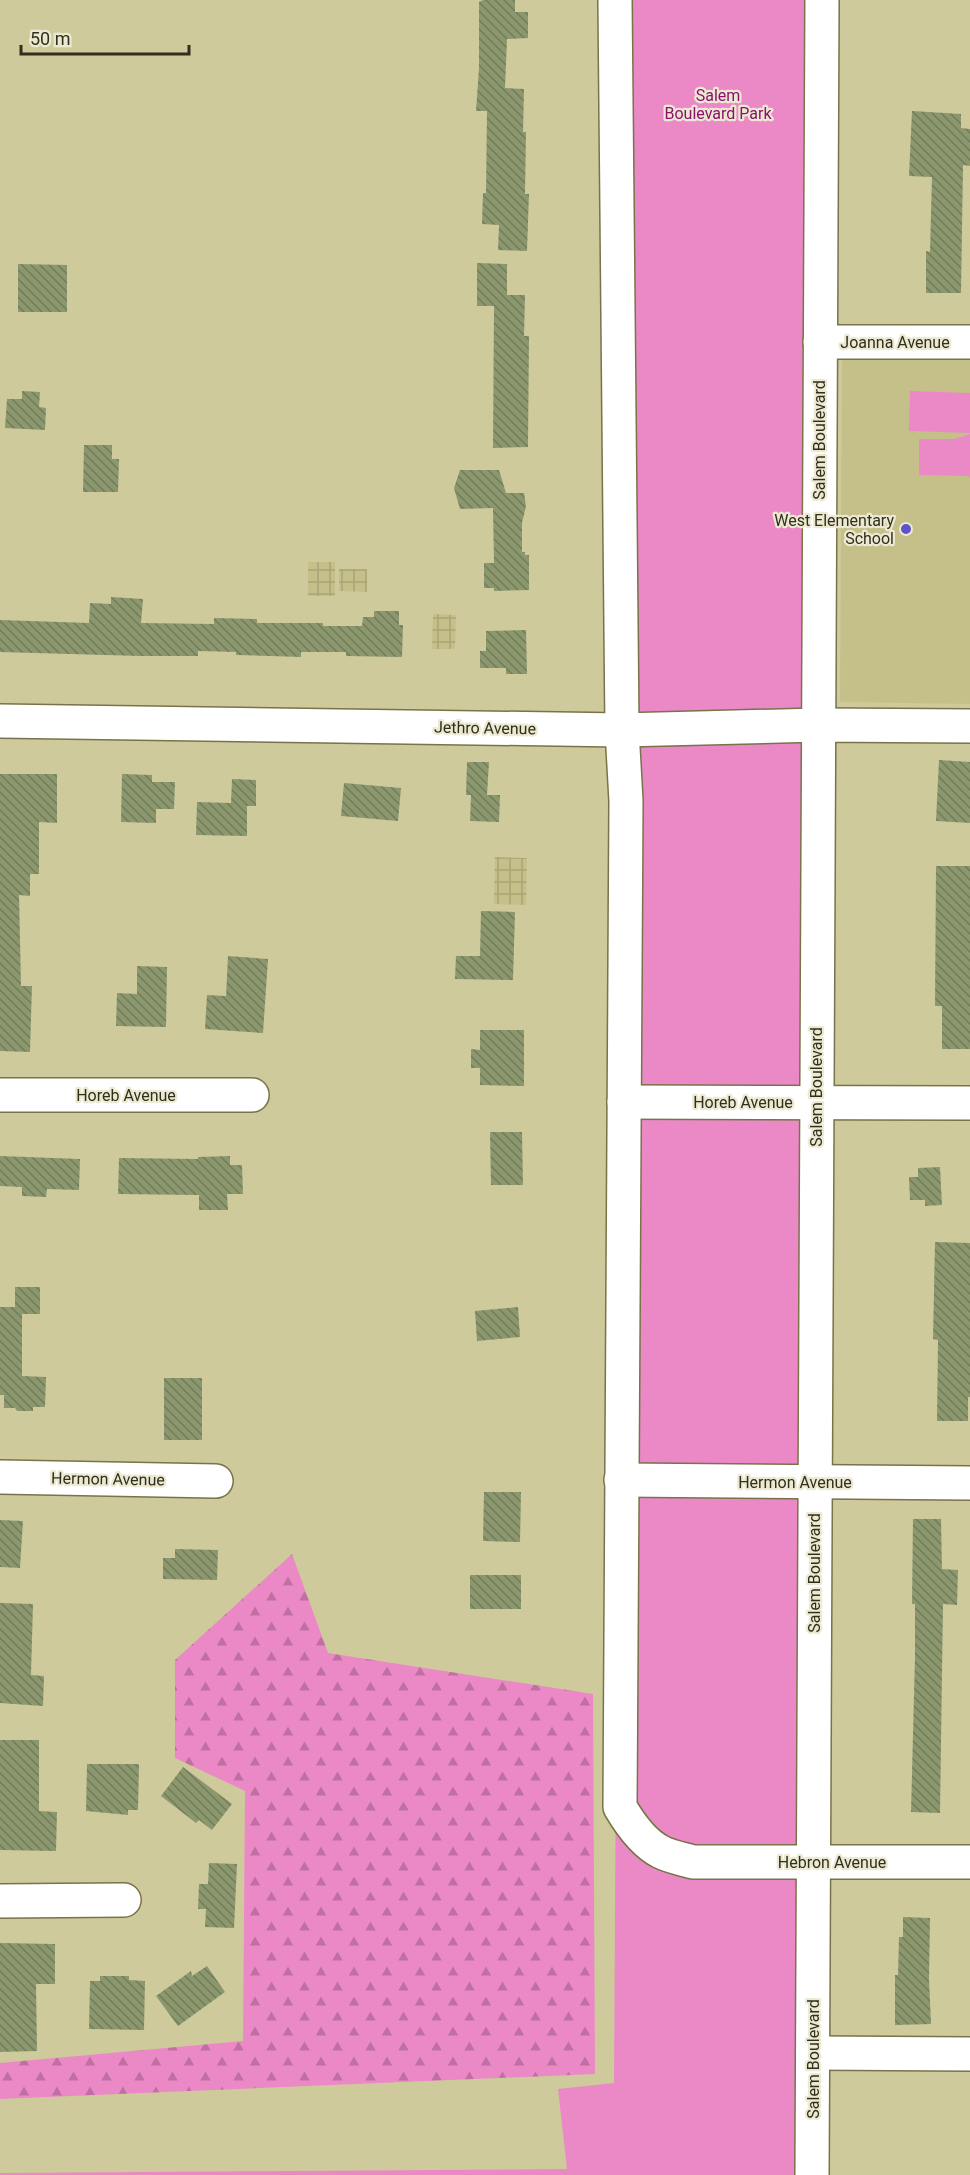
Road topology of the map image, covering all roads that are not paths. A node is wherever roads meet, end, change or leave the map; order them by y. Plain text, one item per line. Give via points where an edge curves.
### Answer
1 (615, 0) edge
2 (822, 0) edge
3 (820, 342) junction
4 (970, 342) edge
5 (0, 721) edge
6 (818, 725) junction
7 (970, 726) edge
8 (622, 730) junction
9 (0, 1095) edge
10 (252, 1095) dead end
11 (624, 1102) junction
12 (816, 1102) junction
13 (970, 1103) edge
14 (0, 1477) edge
15 (621, 1480) junction
16 (216, 1481) dead end
17 (814, 1482) junction
18 (970, 1484) edge
19 (813, 1861) junction
20 (970, 1862) edge
21 (124, 1900) dead end
22 (0, 1901) edge
23 (813, 2053) junction
24 (970, 2054) edge
25 (812, 2175) edge

1 - 8 street
2 - 3 street, Salem Boulevard
3 - 4 street, Joanna Avenue
3 - 6 street, Salem Boulevard
5 - 8 street, Jethro Avenue
6 - 7 street, Jethro Avenue
6 - 8 street, Jethro Avenue
6 - 12 street, Salem Boulevard
8 - 11 street via 627,801
9 - 10 street, Horeb Avenue
11 - 12 street, Horeb Avenue
11 - 15 street
12 - 13 street, Horeb Avenue
12 - 17 street, Salem Boulevard
14 - 16 street, Hermon Avenue
15 - 17 street, Hermon Avenue
15 - 19 street, Hebron Avenue via 620,1807 643,1839 661,1852 693,1862
17 - 18 street, Hermon Avenue
17 - 19 street, Salem Boulevard
19 - 20 street, Hebron Avenue
19 - 23 street, Salem Boulevard
21 - 22 street
23 - 24 street
23 - 25 street, Salem Boulevard

